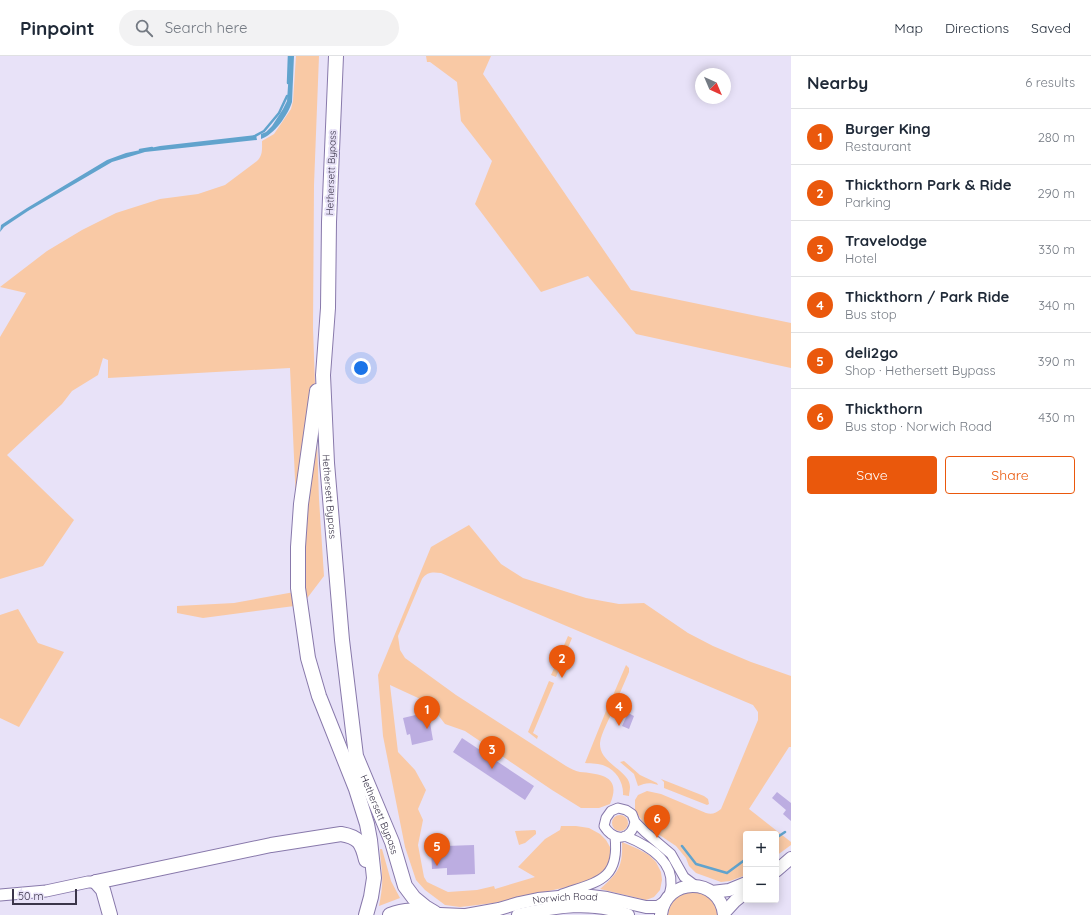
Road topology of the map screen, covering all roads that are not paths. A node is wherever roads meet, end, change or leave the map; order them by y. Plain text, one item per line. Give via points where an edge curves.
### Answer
1 (327, 56) edge
2 (336, 56) edge
3 (635, 822) junction
4 (625, 836) junction
5 (615, 837) junction
6 (791, 852) edge
7 (791, 858) edge
8 (779, 861) edge
9 (779, 868) edge
10 (96, 882) junction
11 (743, 884) edge
12 (696, 886) junction
13 (712, 892) junction
14 (743, 894) edge
15 (0, 895) edge
16 (549, 898) junction
17 (666, 900) junction
18 (366, 914) edge
19 (439, 914) edge
20 (724, 914) edge
21 (110, 915) edge
22 (390, 915) edge
23 (463, 915) edge
24 (466, 915) edge
25 (518, 915) edge
26 (628, 915) edge
27 (661, 915) edge

1 - 18 highway, Hethersett Bypass via 321,196 320,373 301,504 298,588 310,664 319,696 356,789 370,840 374,878
2 - 19 highway, Hethersett Bypass via 324,375 327,463 343,655 356,756 392,842 405,886 414,898
3 - 4 street
3 - 5 street via 632,814 623,808 611,811 604,826
3 - 12 street via 671,854 684,877
4 - 5 street
4 - 17 street via 658,854 666,863 671,884
5 - 16 street via 615,862 600,881
6 - 8 main road
7 - 9 main road
10 - 15 street via 46,891
10 - 18 highway via 271,845 341,834 350,835 360,841 363,848 366,864
10 - 21 highway via 103,890
11 - 13 main road via 729,890
12 - 13 main road
12 - 17 main road, Norwich Road via 677,890
13 - 20 main road via 720,901
14 - 20 main road
16 - 17 main road, Norwich Road via 591,896 646,908 658,907
16 - 24 main road, Norwich Road
17 - 27 main road
19 - 22 highway via 414,910
19 - 23 main road
25 - 26 main road, Norwich Road via 580,907 602,908

